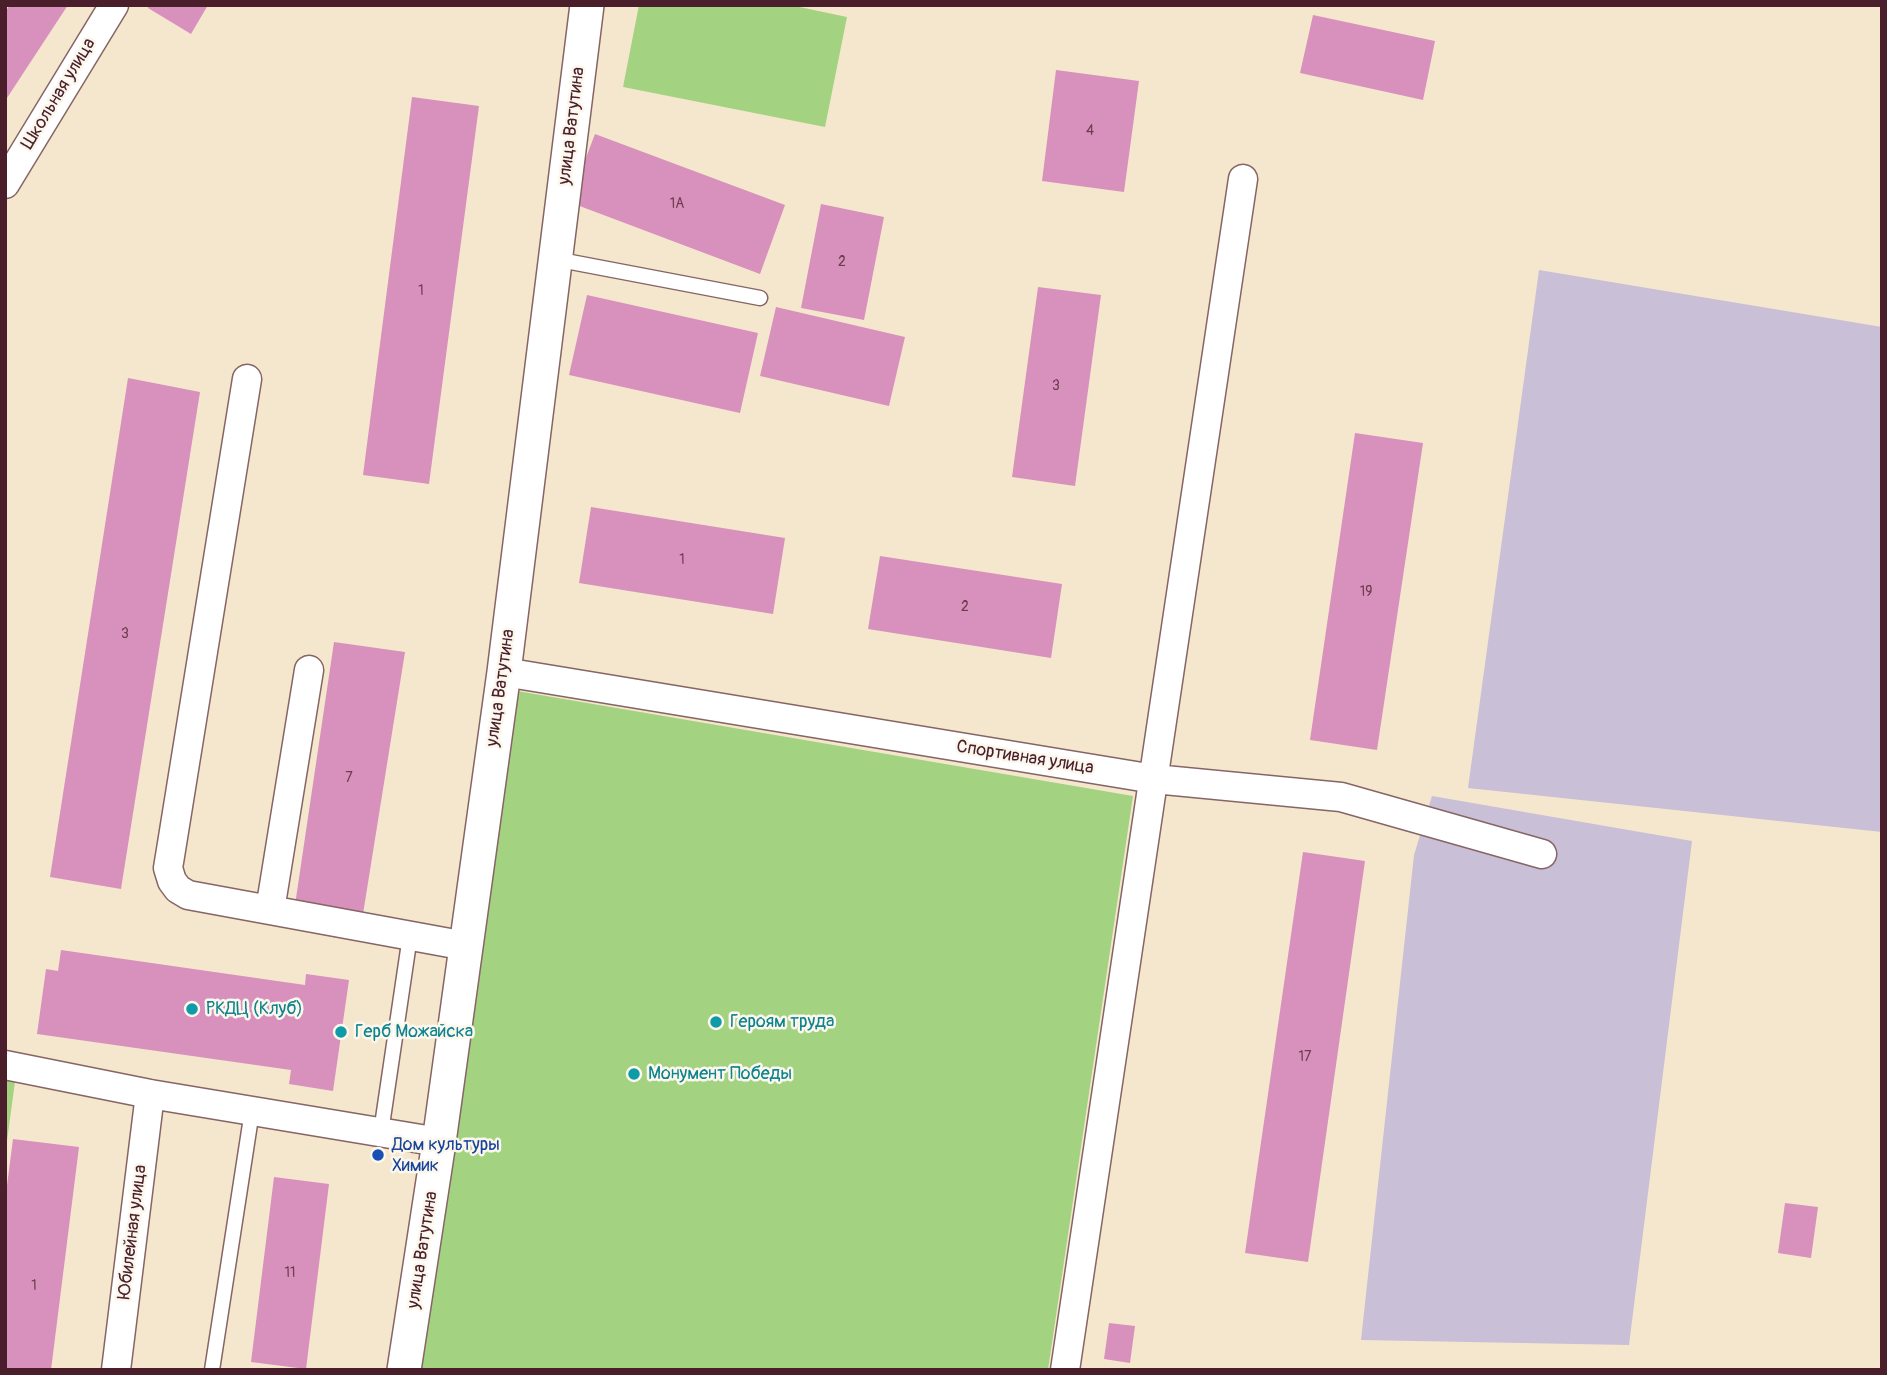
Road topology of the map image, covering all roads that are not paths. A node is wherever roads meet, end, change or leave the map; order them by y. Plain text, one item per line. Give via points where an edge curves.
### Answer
1 (114, 5) edge
2 (587, 5) edge
3 (1243, 179) dead end
4 (5, 184) edge
5 (555, 259) junction
6 (760, 298) dead end
7 (247, 379) dead end
8 (309, 670) dead end
9 (504, 672) junction
10 (1154, 779) junction
11 (1542, 854) dead end
12 (270, 910) junction
13 (410, 936) junction
14 (466, 946) junction
15 (5, 1065) edge
16 (150, 1094) junction
17 (252, 1111) junction
18 (381, 1132) junction
19 (439, 1142) junction
20 (116, 1370) edge
21 (212, 1370) edge
22 (404, 1370) edge
23 (1065, 1370) edge

1 - 4 street, Школьная улица
2 - 5 street, улица Ватутина
3 - 10 street
5 - 6 lane
5 - 9 street, улица Ватутина
7 - 12 street via 168,868 178,889 188,895
8 - 12 street
9 - 10 street, Спортивная улица
9 - 14 street, улица Ватутина
10 - 11 street, Спортивная улица via 1341,797
10 - 23 street
12 - 13 street
13 - 14 street
13 - 18 lane
14 - 19 street, улица Ватутина
15 - 16 street
16 - 17 street
16 - 20 street, Юбилейная улица
17 - 18 street
17 - 21 lane
18 - 19 street
19 - 22 street, улица Ватутина

